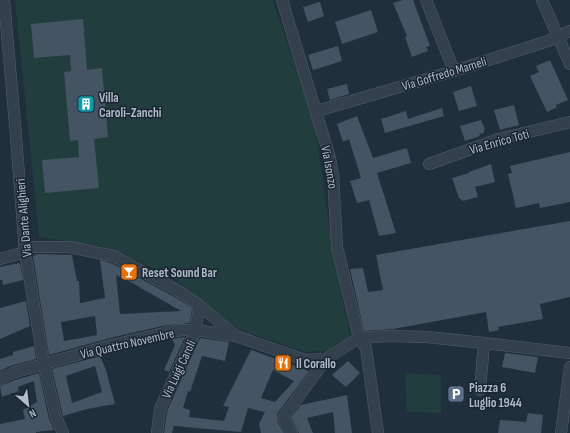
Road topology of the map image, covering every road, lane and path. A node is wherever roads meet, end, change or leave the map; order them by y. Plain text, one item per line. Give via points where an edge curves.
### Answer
1 (4, 0) edge
2 (282, 0) edge
3 (426, 0) edge
4 (542, 0) edge
5 (570, 31) edge
6 (559, 37) junction
7 (570, 64) edge
8 (454, 71) junction
9 (317, 111) junction
10 (570, 122) edge
11 (429, 164) dead end
12 (25, 250) junction
13 (0, 259) edge
14 (199, 306) junction
15 (196, 330) junction
16 (236, 336) junction
17 (359, 338) junction
18 (484, 342) junction
19 (570, 353) edge
20 (326, 359) junction
21 (44, 365) junction
22 (570, 367) edge
23 (0, 379) edge
24 (480, 390) dead end
25 (63, 433) edge
26 (158, 433) edge
27 (292, 433) edge
28 (378, 433) edge
29 (561, 433) edge

1 - 12 street, Via Dante Alighieri
2 - 9 street, Via Isonzo
3 - 8 street
4 - 6 street
5 - 6 street, Via Goffredo Mameli
6 - 7 street
6 - 8 street, Via Goffredo Mameli
8 - 9 street, Via Goffredo Mameli
9 - 17 street, Via Isonzo via 333,174 337,247
10 - 11 street, Via Enrico Toti via 499,140
12 - 13 street
12 - 14 street via 69,247 113,256 177,290
12 - 21 street, Via Dante Alighieri
14 - 15 street, Via Luigi Caroli
14 - 16 street
15 - 16 street, Via Quattro Novembre
15 - 21 street, Via Quattro Novembre via 164,333
15 - 26 street, Via Luigi Caroli via 160,409
16 - 20 street via 305,360
17 - 18 street via 427,337
17 - 20 street
17 - 28 street, Via Isonzo via 366,348
18 - 19 street
18 - 24 street
20 - 27 street via 283,418
21 - 23 street, Via Quattro Novembre
21 - 25 street, Via Dante Alighieri via 56,416
22 - 29 street

